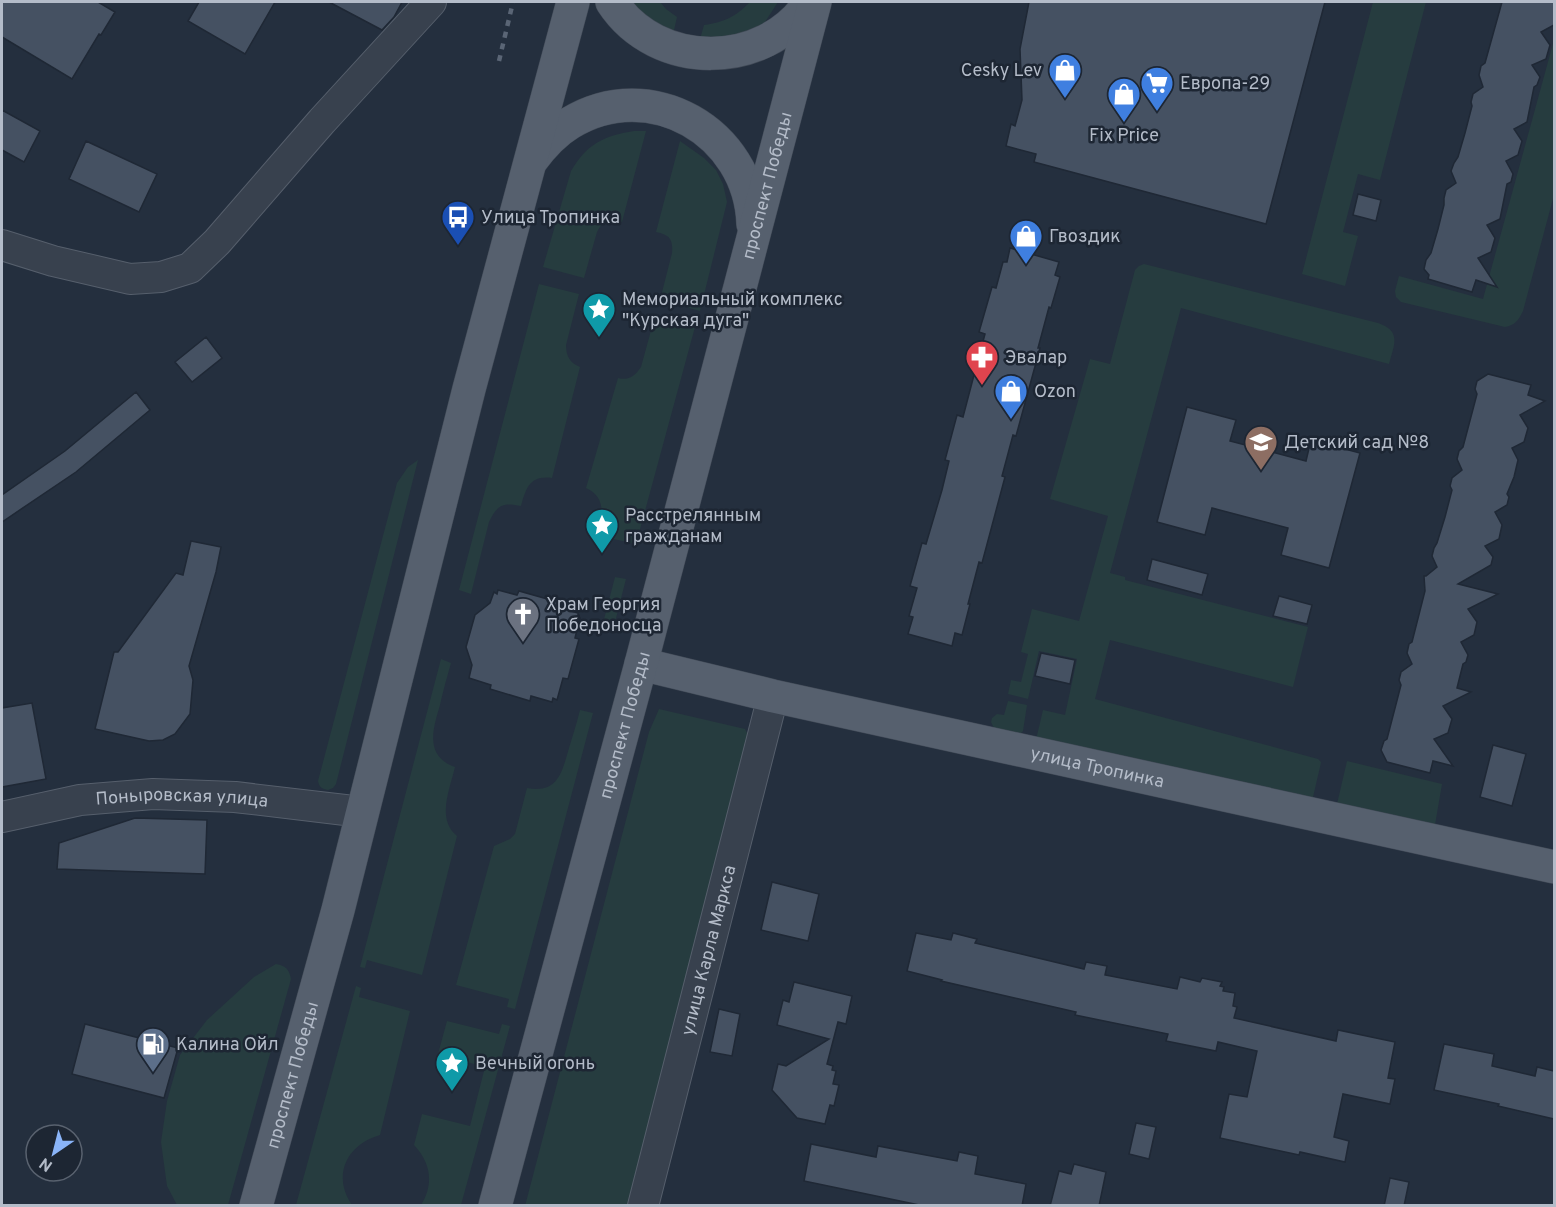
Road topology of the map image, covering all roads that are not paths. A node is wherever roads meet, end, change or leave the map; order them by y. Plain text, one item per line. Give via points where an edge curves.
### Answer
1 (431, 2) edge
2 (573, 2) edge
3 (612, 2) edge
4 (810, 2) edge
5 (815, 2) edge
6 (529, 165) junction
7 (753, 235) junction
8 (2, 246) edge
9 (641, 664) junction
10 (773, 696) junction
11 (362, 812) junction
12 (2, 817) edge
13 (1554, 867) edge
14 (646, 1205) edge
15 (256, 1206) edge
16 (495, 1206) edge

1 - 8 street via 190,268 162,277 130,279
2 - 6 main road, проспект Победы
3 - 4 main road via 627,21 661,44 701,54 722,54 761,44 795,20
5 - 7 main road, проспект Победы
6 - 7 main road via 553,135 588,114 628,105 669,111 705,129 733,159 750,199
6 - 11 main road, проспект Победы via 468,389
7 - 9 main road, проспект Победы
9 - 10 main road, улица Тропинка
9 - 16 main road, проспект Победы
10 - 13 main road, улица Тропинка
10 - 14 street, улица Карла Маркса
11 - 12 street, Поныровская улица via 235,797 153,794 80,800
11 - 15 main road, проспект Победы

